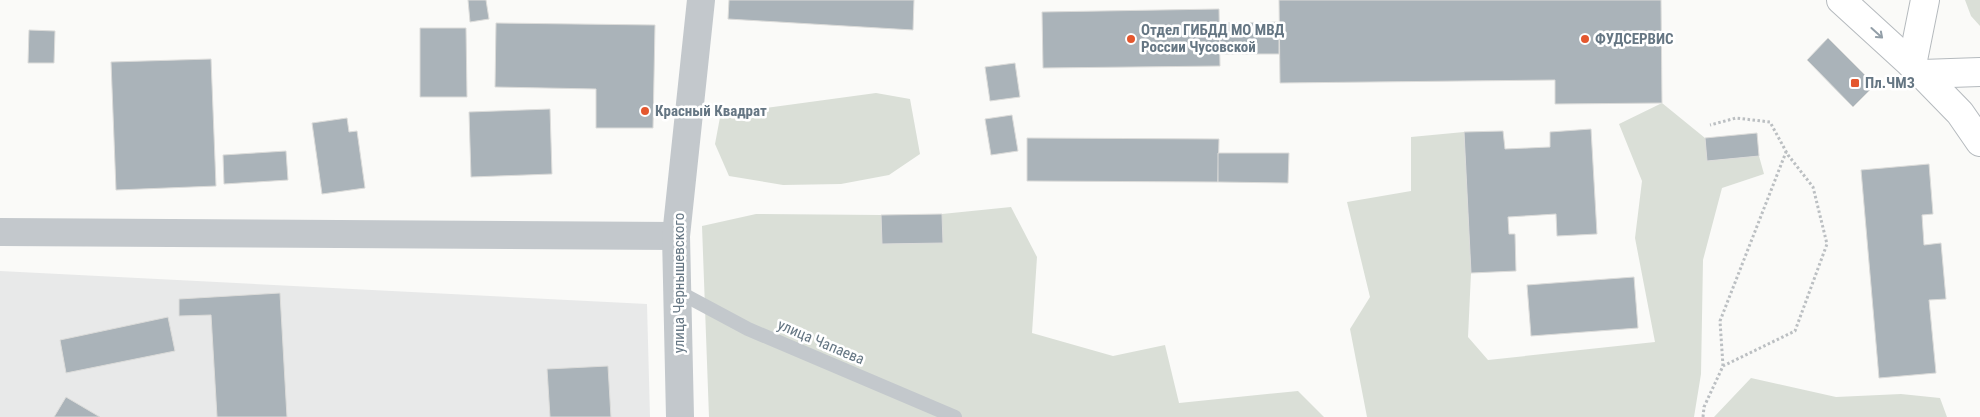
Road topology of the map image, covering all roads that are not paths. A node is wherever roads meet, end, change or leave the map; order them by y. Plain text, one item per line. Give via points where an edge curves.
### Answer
1 (701, 0) edge
2 (1840, 0) edge
3 (1925, 0) edge
4 (1917, 69) junction
5 (1980, 72) edge
6 (1980, 142) edge
7 (0, 232) edge
8 (676, 236) junction
9 (677, 291) junction
10 (680, 417) edge
11 (955, 417) edge

1 - 8 street, улица Чернышевского
2 -> 4 main road
3 - 4 main road
4 - 5 main road
4 - 6 main road via 1960,113
7 - 8 street
8 - 9 street, улица Чернышевского
9 - 10 street, улица Чернышевского
9 - 11 lane, улица Чапаева via 748,329

